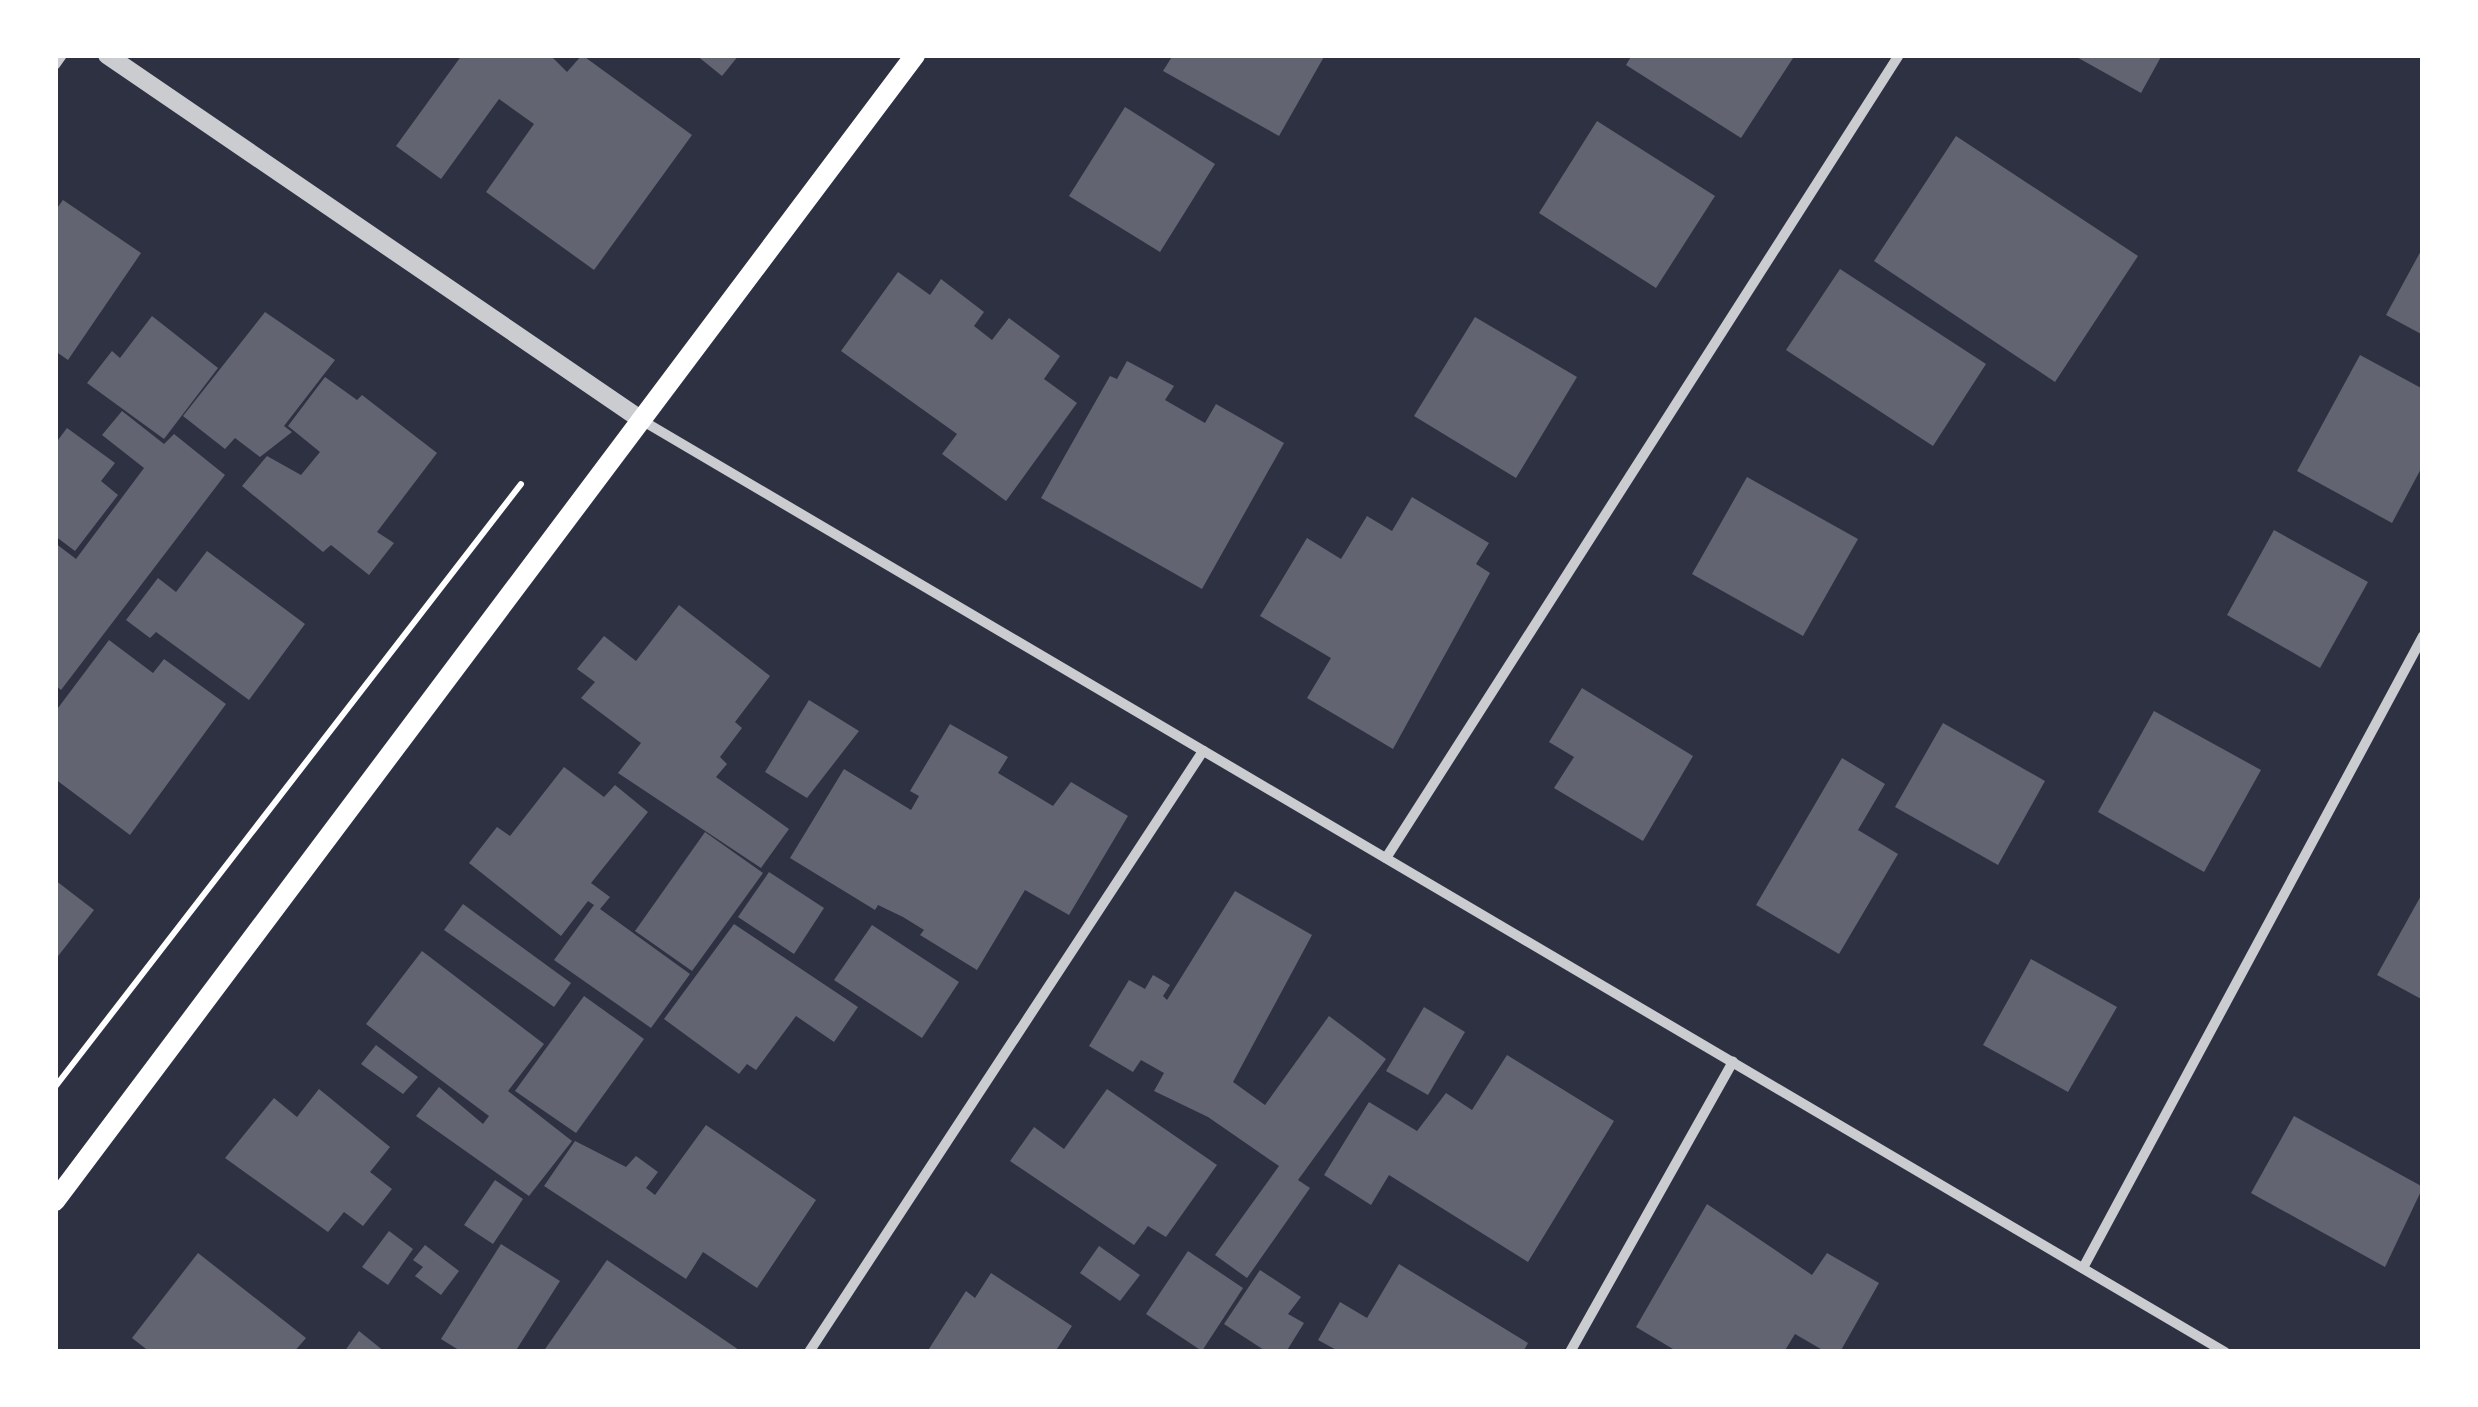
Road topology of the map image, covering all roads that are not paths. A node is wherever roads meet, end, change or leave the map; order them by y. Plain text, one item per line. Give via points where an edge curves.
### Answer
1 (62, 55) edge
2 (106, 55) edge
3 (915, 55) edge
4 (1899, 55) edge
5 (55, 65) edge
6 (643, 421) junction
7 (2423, 636) edge
8 (1202, 751) junction
9 (1386, 858) junction
10 (1733, 1062) junction
11 (55, 1201) edge
12 (2083, 1268) junction
13 (809, 1352) edge
14 (1570, 1352) edge
15 (2225, 1352) edge

1 - 5 street
2 - 6 street
3 - 6 main road
4 - 9 street
6 - 8 street
6 - 11 main road
7 - 12 street
8 - 9 street
8 - 13 street
9 - 10 street
10 - 12 street
10 - 14 street
12 - 15 street

